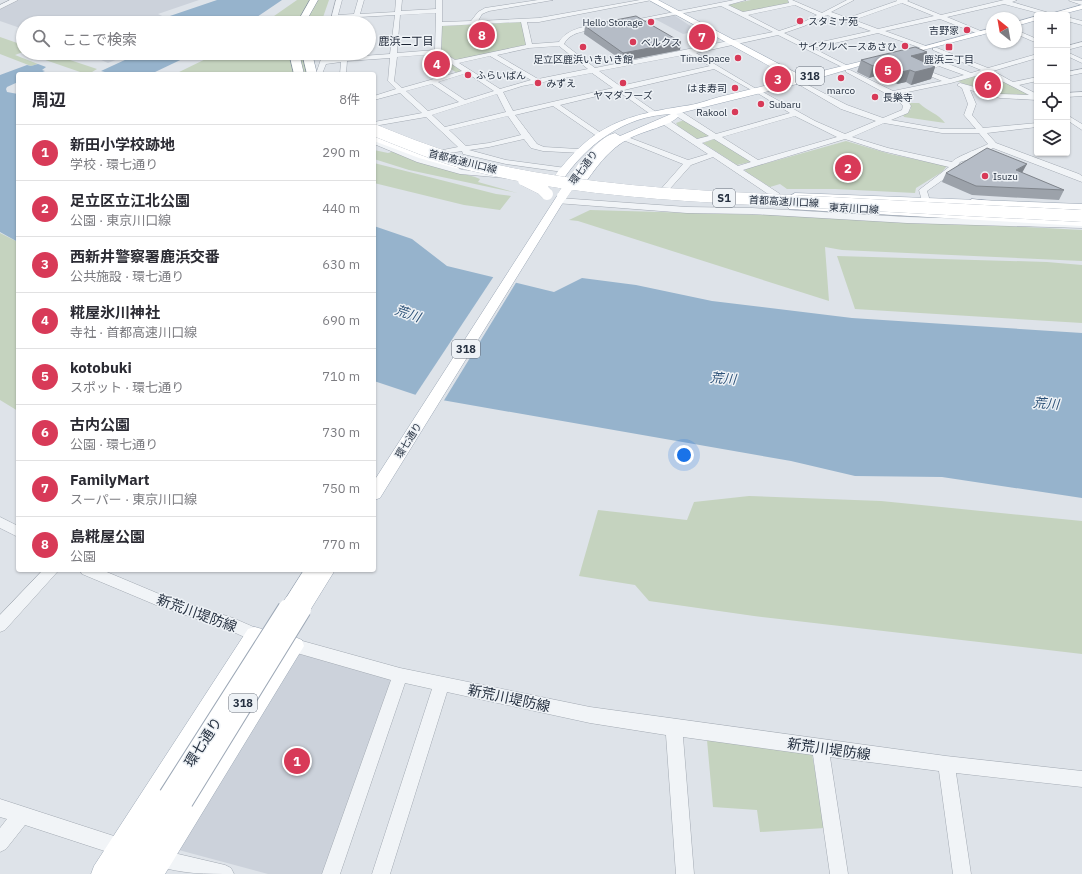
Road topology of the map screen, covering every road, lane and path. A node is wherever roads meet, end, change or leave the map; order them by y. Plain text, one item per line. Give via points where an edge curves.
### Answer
1 (15, 0) edge
2 (314, 0) edge
3 (318, 0) edge
4 (323, 0) edge
5 (339, 0) edge
6 (361, 0) edge
7 (399, 0) edge
8 (439, 0) edge
9 (514, 0) edge
10 (550, 0) edge
11 (649, 0) edge
12 (653, 0) edge
13 (743, 0) edge
14 (789, 0) edge
15 (834, 0) edge
16 (851, 0) edge
17 (902, 0) edge
18 (997, 0) edge
19 (1014, 0) edge
20 (1072, 0) edge
21 (726, 2) edge
22 (1005, 2) junction
23 (796, 3) junction
24 (1082, 3) edge
25 (602, 4) dead end
26 (843, 4) junction
27 (520, 5) junction
28 (0, 7) edge
29 (1082, 7) edge
30 (608, 8) junction
31 (527, 9) dead end
32 (1082, 10) edge
33 (438, 11) junction
34 (318, 12) dead end
35 (676, 12) junction
36 (1041, 12) edge
37 (1063, 12) edge
38 (398, 13) junction
39 (578, 13) junction
40 (1070, 13) edge
41 (533, 14) dead end
42 (742, 14) junction
43 (825, 14) junction
44 (305, 16) edge
45 (310, 16) edge
46 (335, 16) edge
47 (357, 16) joint
48 (940, 16) junction
49 (586, 18) dead end
50 (1034, 19) edge
51 (541, 20) junction
52 (636, 20) junction
53 (849, 20) junction
54 (1070, 20) edge
55 (524, 21) junction
56 (1022, 22) edge
57 (473, 23) junction
58 (593, 23) edge
59 (622, 23) edge
60 (1034, 23) edge
61 (1082, 23) edge
62 (439, 24) junction
63 (644, 25) edge
64 (607, 26) edge
65 (1022, 26) edge
66 (599, 27) junction
67 (880, 30) junction
68 (778, 32) junction
69 (986, 32) edge
70 (981, 33) junction
71 (1022, 35) edge
72 (986, 36) edge
73 (1034, 40) edge
74 (732, 43) junction
75 (561, 44) junction
76 (1082, 44) edge
77 (529, 46) junction
78 (807, 47) junction
79 (1070, 47) edge
80 (683, 48) dead end
81 (924, 48) junction
82 (935, 49) junction
83 (438, 52) junction
84 (690, 52) junction
85 (491, 54) junction
86 (916, 54) junction
87 (1070, 55) edge
88 (376, 56) edge
89 (394, 56) junction
90 (1034, 57) edge
91 (891, 58) junction
92 (295, 60) edge
93 (301, 60) edge
94 (309, 60) edge
95 (323, 60) edge
96 (332, 60) edge
97 (345, 60) edge
98 (1082, 61) edge
99 (453, 62) junction
100 (322, 63) junction
101 (939, 64) junction
102 (714, 66) junction
103 (847, 69) junction
104 (594, 70) junction
105 (986, 70) junction
106 (1082, 71) edge
107 (298, 72) edge
108 (304, 72) edge
109 (312, 72) edge
110 (320, 72) edge
111 (343, 72) edge
112 (468, 72) junction
113 (1070, 73) edge
114 (970, 75) junction
115 (1034, 80) edge
116 (537, 81) junction
117 (801, 81) junction
118 (950, 81) junction
119 (434, 82) junction
120 (1012, 84) junction
121 (966, 87) junction
122 (618, 88) junction
123 (402, 91) junction
124 (499, 91) junction
125 (758, 92) junction
126 (893, 93) junction
127 (1082, 94) edge
128 (1034, 95) edge
129 (1070, 95) edge
130 (1034, 97) edge
131 (376, 98) edge
132 (464, 102) junction
133 (553, 103) junction
134 (510, 113) junction
135 (679, 113) junction
136 (428, 114) junction
137 (652, 114) junction
138 (796, 114) junction
139 (893, 118) junction
140 (1070, 120) edge
141 (664, 121) junction
142 (884, 121) junction
143 (1070, 121) edge
144 (1082, 121) edge
145 (376, 124) edge
146 (1034, 125) edge
147 (1082, 128) edge
148 (444, 129) junction
149 (376, 130) edge
150 (376, 130) edge
151 (980, 130) junction
152 (598, 135) junction
153 (526, 136) junction
154 (715, 137) junction
155 (845, 137) junction
156 (376, 138) edge
157 (376, 138) edge
158 (376, 138) edge
159 (376, 138) edge
160 (622, 138) junction
161 (696, 142) junction
162 (993, 145) junction
163 (465, 149) junction
164 (578, 151) junction
165 (441, 154) junction
166 (714, 154) junction
167 (756, 162) junction
168 (688, 163) junction
169 (953, 165) junction
170 (736, 169) junction
171 (499, 176) junction
172 (559, 177) junction
173 (1082, 180) edge
174 (579, 184) junction
175 (664, 190) junction
176 (555, 199) junction
177 (777, 200) junction
178 (926, 200) junction
179 (972, 202) junction
180 (1082, 207) edge
181 (824, 209) junction
182 (1082, 211) edge
183 (812, 213) junction
184 (1082, 216) edge
185 (1082, 223) edge
186 (376, 473) edge
187 (376, 491) edge
188 (0, 522) edge
189 (16, 531) edge
190 (50, 572) edge
191 (92, 572) edge
192 (313, 572) edge
193 (324, 572) edge
194 (301, 599) junction
195 (0, 625) edge
196 (255, 635) junction
197 (295, 646) junction
198 (400, 675) junction
199 (442, 684) junction
200 (674, 728) junction
201 (820, 747) junction
202 (946, 764) junction
203 (1082, 779) edge
204 (176, 798) junction
205 (0, 808) edge
206 (21, 815) junction
207 (0, 843) edge
208 (120, 847) junction
209 (156, 867) edge
210 (102, 874) edge
211 (117, 874) edge
212 (136, 874) edge
213 (225, 874) edge
214 (331, 874) edge
215 (381, 874) edge
216 (685, 874) edge
217 (839, 874) edge
218 (962, 874) edge

1 - 28 street
2 - 44 highway
3 - 45 highway
4 - 34 highway
5 - 46 street
6 - 47 street
7 - 38 street
8 - 33 street
9 - 27 street
10 - 27 street
11 - 30 street
12 - 35 main road
13 - 21 street
14 - 23 street
15 - 26 street
16 - 26 street
17 - 48 street
17 - 53 street
18 - 22 street
19 - 22 street
20 - 24 street
21 - 35 street
21 - 42 street
22 - 36 street
22 - 48 street
23 - 42 street
23 - 43 street
25 - 30 street
26 - 43 street
27 - 31 street
27 - 57 street via 487,9 480,13
29 - 37 main road
30 - 39 street
32 - 40 main road
33 - 38 street
33 - 62 street
35 - 52 street
35 - 74 main road
38 - 47 street
38 - 89 street
39 - 49 street
39 - 51 street
41 - 51 street
42 - 68 street
43 - 53 street
43 - 68 street via 802,25
48 - 67 street
48 - 70 street
50 - 56 main road
51 - 55 street
52 - 59 street
52 - 63 street
53 - 67 street
54 - 61 street
55 - 57 street
55 - 77 street
57 - 62 street
58 - 66 street
60 - 65 main road
62 - 83 street
64 - 66 street
66 - 75 street via 568,35
67 - 78 street
67 - 81 street
68 - 74 street
68 - 78 street
69 - 70 main road, 環七通り / 318
70 - 81 main road, 環七通り / 318
71 - 73 street
72 - 82 main road, 環七通り / 318
74 - 84 street
74 - 117 main road
75 - 77 street
75 - 104 street
76 - 79 street
77 - 85 street
78 - 103 street
80 - 84 street
81 - 91 main road, 環七通り / 318
82 - 86 main road, 環七通り / 318
82 - 105 street
83 - 89 street
83 - 99 street
84 - 102 street
84 - 104 street
85 - 99 street
85 - 116 street
86 - 91 main road, 環七通り / 318
86 - 101 street
87 - 98 street
88 - 89 street
89 - 123 street via 391,81
90 - 105 street
91 - 103 main road, 環七通り / 318
92 - 107 highway
93 - 108 highway
94 - 109 highway
95 - 100 street
96 - 100 street
97 - 111 street
99 - 112 street
100 - 110 street
101 - 114 street
101 - 118 street via 922,71
102 - 122 street
102 - 125 street
103 - 117 main road, 環七通り / 318
103 - 126 street
104 - 116 street
104 - 122 street
105 - 114 street
105 - 120 street
106 - 113 street
112 - 119 street
112 - 124 street
114 - 118 street
115 - 120 street
116 - 124 street
117 - 125 main road, 環七通り / 318
117 - 139 street via 853,105
117 - 142 street via 844,107
118 - 121 street
118 - 126 street
119 - 123 street
119 - 132 street
120 - 128 street
121 - 130 street via 1006,97
121 - 151 street via 972,104 968,115
122 - 133 street
122 - 137 street
123 - 131 street
123 - 136 street
124 - 132 street
124 - 134 street
125 - 135 main road, 環七通り / 318
125 - 138 street
126 - 139 street via 907,106 906,112
127 - 129 street
132 - 136 street
133 - 134 street
133 - 152 street
134 - 148 street
134 - 153 street
135 - 137 main road, 318
135 - 141 main road, 318
135 - 154 street
135 - 176 main road, 環七通り / 318, bridge via 618,134 578,166
136 - 145 street
136 - 148 street
137 - 152 main road, 318 via 625,121
138 - 154 street
138 - 155 street
139 - 142 street
139 - 151 street
140 - 144 street
141 - 160 main road, 318
141 - 161 street
142 - 151 street via 942,131
142 - 155 street
143 - 147 street
146 - 151 street
148 - 163 street
149 - 165 street
150 - 184 highway, 首都高速川口線 / S1, bridge via 419,149 475,165 600,187 706,197
151 - 162 street
152 - 164 main road, 318
153 - 163 street
153 - 164 street via 538,148
154 - 161 street
154 - 167 street
155 - 167 street
155 - 169 street
156 - 171 highway via 423,156
157 - 171 street via 420,160 472,174
158 - 176 highway, bridge via 435,158 528,181
159 - 185 highway, 首都高速川口線 / S1, bridge via 411,153 461,168 595,193 718,204
160 - 168 street
160 - 174 main road, 318 via 599,155
161 - 166 street
162 - 169 street via 973,156 957,160
162 - 173 street
163 - 165 street via 449,150
163 - 172 street via 466,152
164 - 172 main road, 318
165 - 172 street
166 - 168 street
166 - 170 street
167 - 170 street
168 - 175 street
169 - 178 street via 951,170 923,190
170 - 177 street
171 - 172 street
172 - 174 main road, 東京川口線
174 - 175 main road, 東京川口線
174 - 177 main road, 東京川口線 via 659,196
175 - 177 main road, 東京川口線
176 - 183 street via 687,210
176 - 186 main road, 環七通り / 318
176 - 187 main road, 環七通り / 318
177 - 178 main road, 東京川口線
177 - 181 highway
177 - 185 main road, 東京川口線
178 - 179 main road, 東京川口線
179 - 180 main road, 東京川口線
179 - 182 highway via 1004,207
181 - 183 highway
181 - 185 highway
183 - 185 street via 907,220
188 - 189 street
190 - 195 street
191 - 196 street, 新荒川堤防線 via 161,601
192 - 194 main road, 環七通り / 318
193 - 194 main road, 環七通り / 318
194 - 204 main road, 環七通り / 318, bridge
196 - 197 street, 新荒川堤防線
196 - 208 main road
197 - 198 street, 新荒川堤防線
197 - 209 main road
198 - 199 street, 新荒川堤防線
198 - 214 street
199 - 200 street, 新荒川堤防線 via 558,709
199 - 215 street
200 - 201 street, 新荒川堤防線
200 - 216 street
201 - 202 street, 新荒川堤防線
201 - 217 street
202 - 203 street, 新荒川堤防線
202 - 218 street
204 - 211 main road, 環七通り / 318
204 - 212 main road, 環七通り / 318
205 - 206 street
206 - 207 street
206 - 208 street
208 - 210 main road
209 - 213 street

